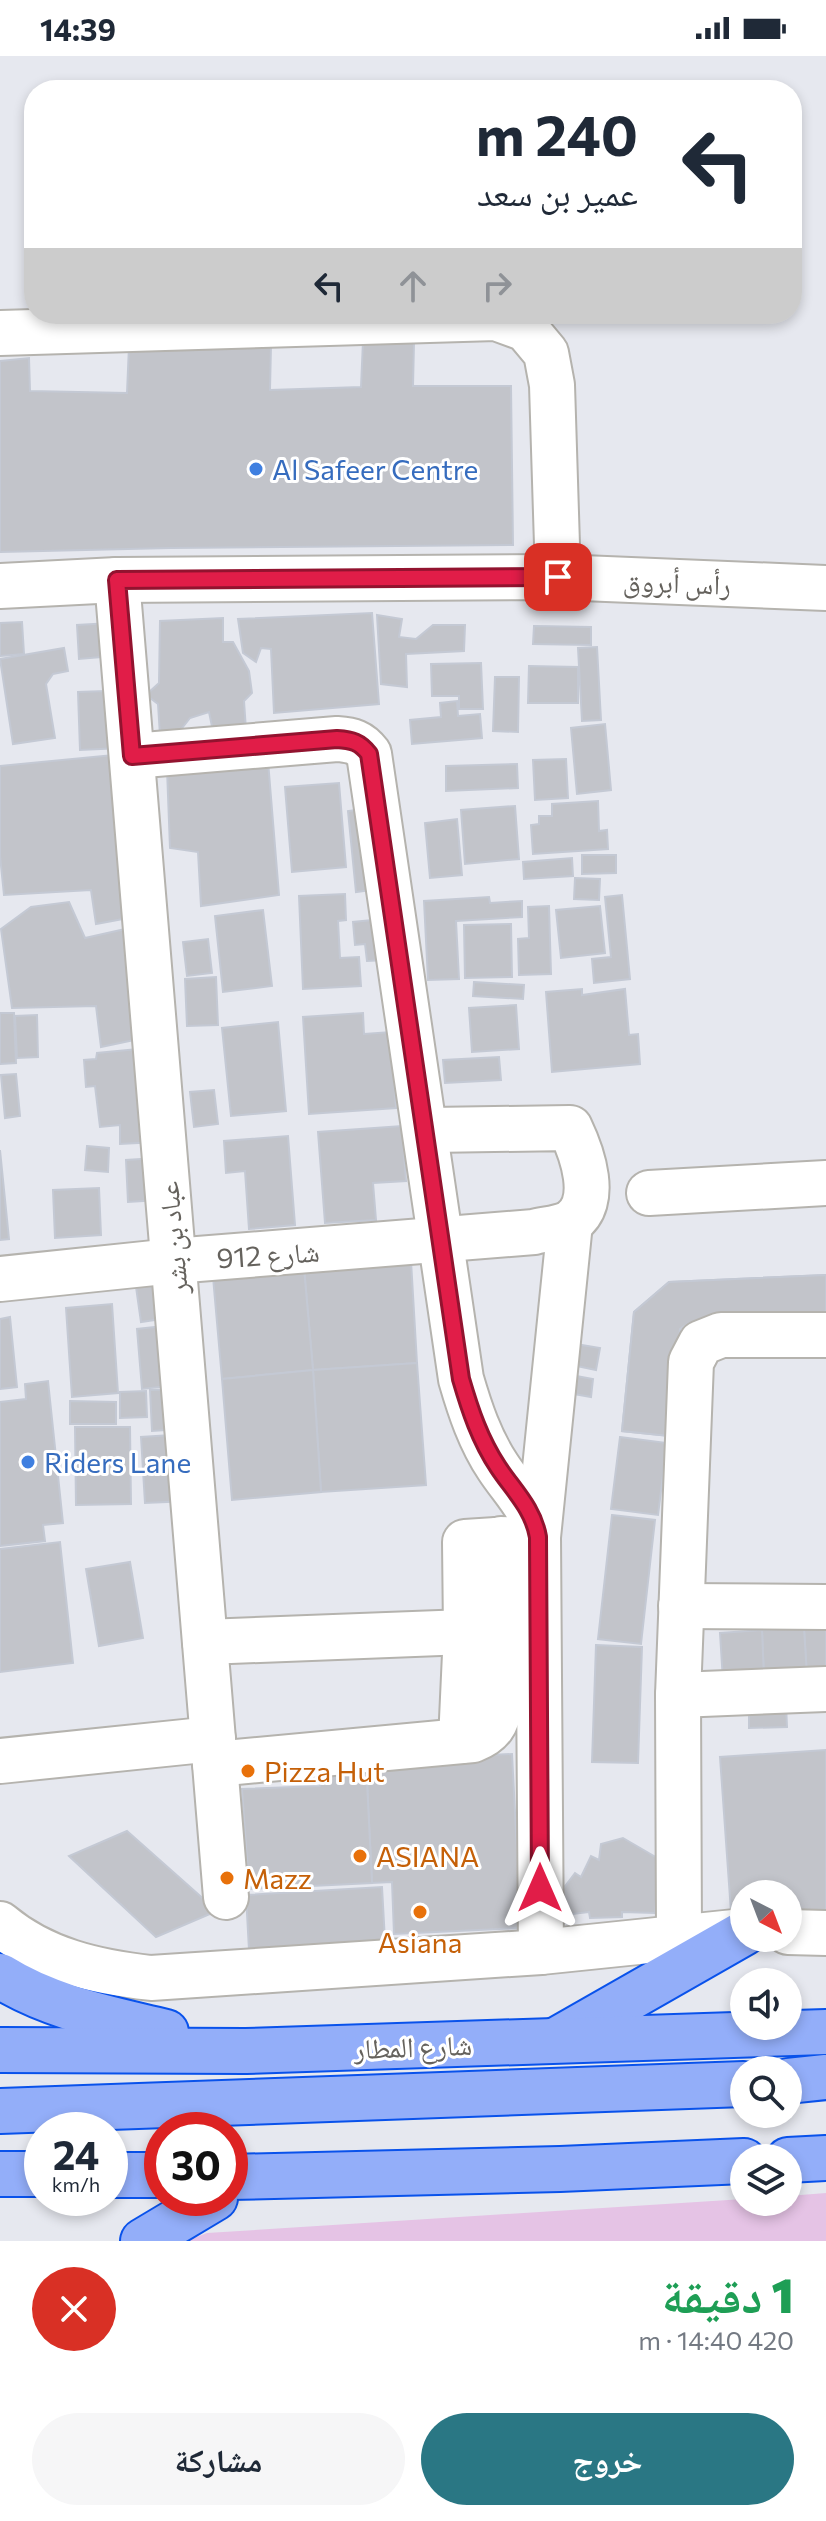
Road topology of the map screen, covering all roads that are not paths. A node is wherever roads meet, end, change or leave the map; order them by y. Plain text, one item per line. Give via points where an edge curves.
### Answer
1 (298, 324) edge
2 (512, 324) edge
3 (0, 333) edge
4 (558, 577) junction
5 (117, 580) junction
6 (0, 586) edge
7 (826, 588) edge
8 (132, 756) junction
9 (431, 1130) dead end
10 (826, 1183) edge
11 (649, 1193) dead end
12 (570, 1223) junction
13 (440, 1241) junction
14 (173, 1261) junction
15 (0, 1279) edge
16 (826, 1335) edge
17 (520, 1538) junction
18 (681, 1606) junction
19 (826, 1607) edge
20 (466, 1632) junction
21 (205, 1642) junction
22 (826, 1689) edge
23 (678, 1695) junction
24 (461, 1741) junction
25 (214, 1752) junction
26 (0, 1761) edge
27 (226, 1897) dead end
28 (0, 1924) edge
29 (802, 1932) edge
30 (730, 1933) edge
31 (826, 1933) edge
32 (679, 1937) junction
33 (730, 1940) edge
34 (541, 1952) junction
35 (0, 1976) edge
36 (826, 2032) edge
37 (554, 2041) junction
38 (0, 2050) edge
39 (246, 2051) junction
40 (826, 2077) edge
41 (802, 2080) edge
42 (730, 2085) edge
43 (0, 2111) edge
44 (826, 2158) edge
45 (802, 2159) edge
46 (730, 2162) edge
47 (0, 2174) edge
48 (24, 2174) edge
49 (248, 2181) edge
50 (185, 2216) edge
51 (143, 2241) edge

1 - 3 street
2 - 4 street via 526,329 546,353 552,385
4 - 5 street, رأس أبروق
4 - 7 street, رأس أبروق
5 - 6 street, رأس أبروق
5 - 8 street, عباد بن بشر
8 - 13 street via 337,739 354,740 369,754
8 - 14 street, عباد بن بشر
9 - 12 street via 570,1128 586,1186 586,1202
10 - 11 street
12 - 13 street, شارع 912
12 - 17 street
13 - 14 street, شارع 912
13 - 17 street via 470,1410 498,1467 529,1509
14 - 15 street, شارع 912
14 - 21 street, عباد بن بشر
16 - 18 street via 721,1335 694,1351
17 - 20 street via 465,1542
17 - 24 street via 499,1716 485,1736
17 - 34 street
18 - 19 street
18 - 23 street
20 - 21 street
20 - 24 street
21 - 25 street, عباد بن بشر
22 - 23 street
23 - 32 street
24 - 25 street
25 - 26 street
25 - 27 street, عباد بن بشر
28 - 34 street via 65,1961 151,1978
29 - 31 street
30 - 32 street
32 - 34 street
33 - 37 highway
35 - 39 highway via 72,2009
36 - 37 highway, شارع المطار
37 - 39 highway, شارع المطار
38 - 39 highway, شارع المطار
40 - 41 highway
42 - 43 highway
44 - 45 highway
46 - 49 highway
47 - 48 highway
50 - 51 highway

